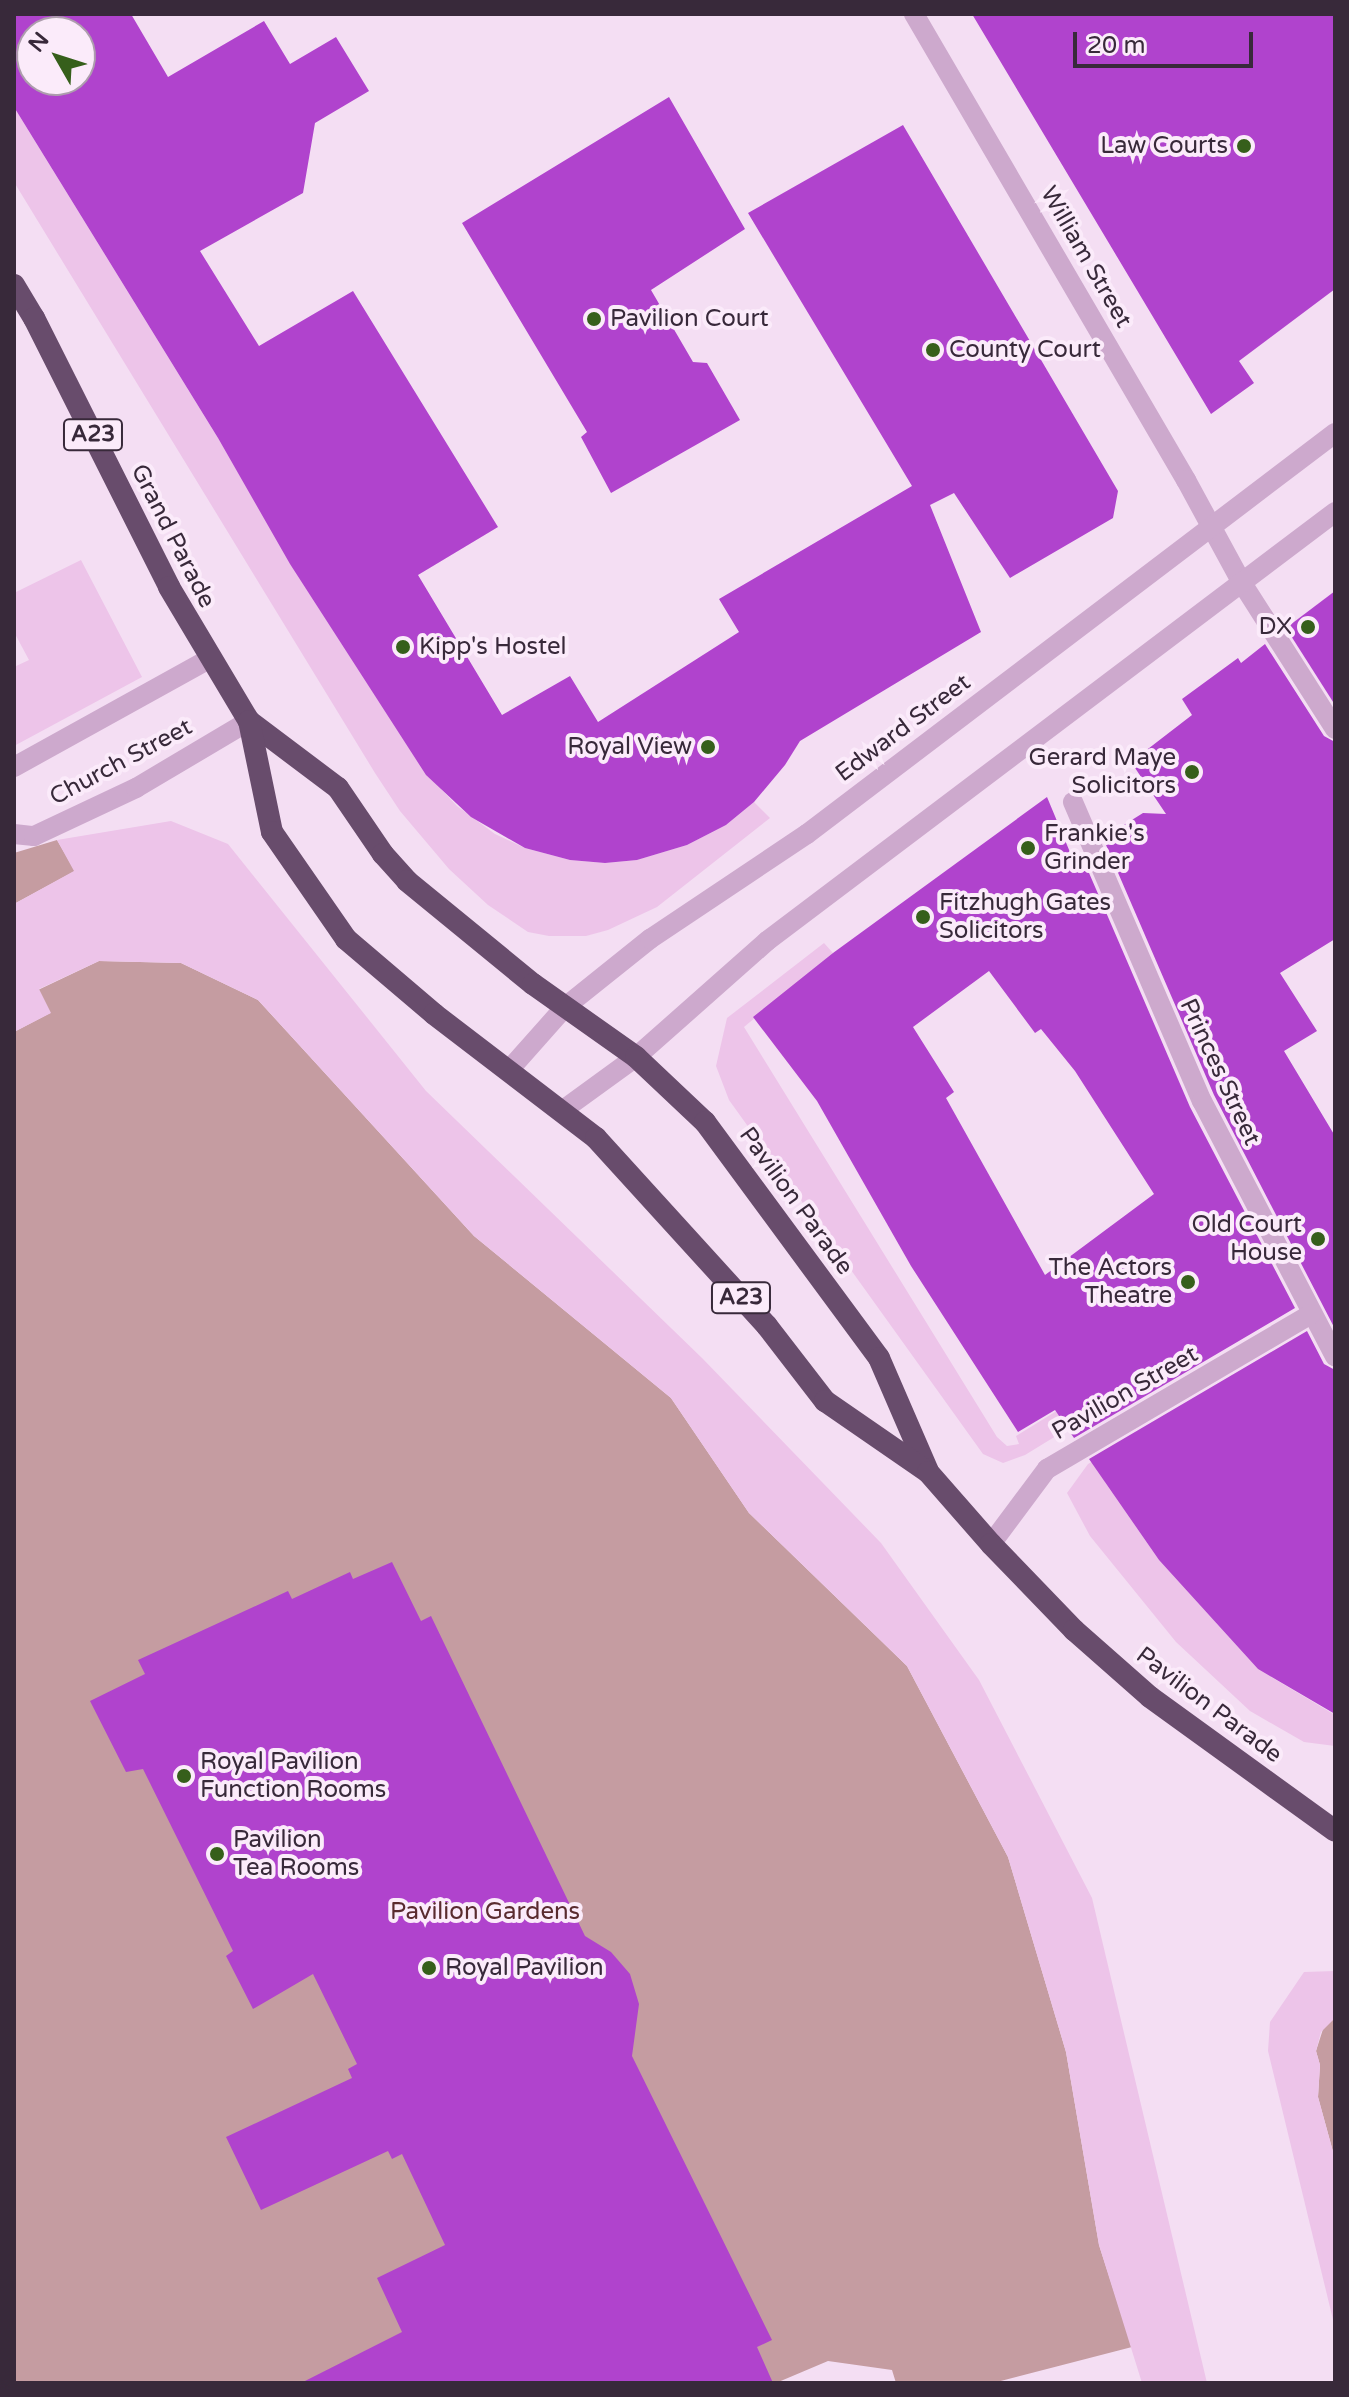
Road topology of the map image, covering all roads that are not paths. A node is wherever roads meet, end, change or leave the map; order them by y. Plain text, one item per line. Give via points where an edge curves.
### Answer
1 (914, 14) edge
2 (14, 285) edge
3 (1335, 433) edge
4 (1335, 512) edge
5 (1212, 526) junction
6 (1242, 583) junction
7 (209, 659) junction
8 (249, 721) junction
9 (1335, 729) edge
10 (14, 767) edge
11 (1073, 802) dead end
12 (14, 834) edge
13 (565, 1007) junction
14 (636, 1057) junction
15 (509, 1070) junction
16 (563, 1110) junction
17 (1311, 1314) junction
18 (1335, 1357) edge
19 (928, 1472) junction
20 (991, 1544) junction
21 (1335, 1831) edge

1 - 5 street, William Street
2 - 7 highway, Grand Parade / A23
3 - 5 street, Edward Street
4 - 6 street
5 - 6 street, William Street
5 - 13 street, Edward Street via 807,834 650,939
6 - 9 street, William Street
6 - 14 street via 767,941
7 - 8 highway, Grand Parade / A23
7 - 10 street, Church Street
8 - 12 street, Church Street via 136,788 34,836
8 - 13 highway, Grand Parade / A23 via 338,788 407,881
8 - 15 highway, Grand Parade / A23 via 272,832 346,939
11 - 17 street, Princes Street via 1202,1101
13 - 14 highway, Pavilion Parade / A23
13 - 15 street, Edward Street
14 - 16 street
14 - 19 highway, Pavilion Parade / A23 via 705,1122 879,1358
15 - 16 highway, A23
16 - 19 highway, Pavilion Parade / A23 via 596,1138 767,1326 825,1401
17 - 18 street, Princes Street
17 - 20 street, Pavilion Street via 1047,1469
19 - 20 highway, Pavilion Parade / A23
20 - 21 highway, Pavilion Parade / A23 via 1074,1630 1150,1697

